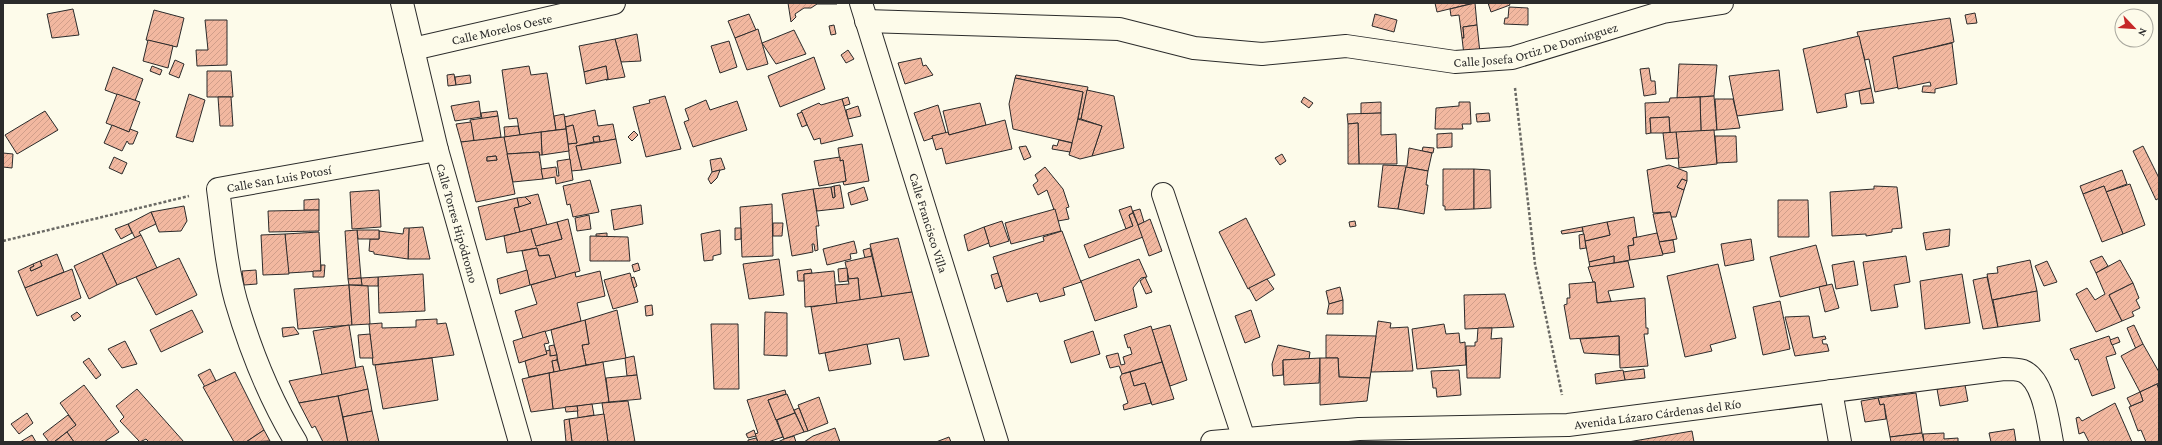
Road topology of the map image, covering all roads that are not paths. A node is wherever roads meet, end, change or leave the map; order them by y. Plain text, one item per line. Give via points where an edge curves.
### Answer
1 (402, 3) edge
2 (614, 3) edge
3 (1722, 3) edge
4 (863, 12) edge
5 (413, 49) junction
6 (437, 150) junction
7 (1163, 194) dead end
8 (1831, 391) junction
9 (1570, 433) edge
10 (1244, 439) junction
11 (296, 442) edge
12 (520, 442) edge
13 (996, 442) edge
14 (1212, 442) edge
15 (1840, 442) edge
16 (2052, 442) edge

1 - 5 street, Calle Torres Hipódromo
2 - 5 street, Calle Morelos Oeste
3 - 4 street, Calle Josefa Ortiz De Domínguez via 1663,12 1512,58 1455,62 1346,46 1262,54 1194,48 1119,29
4 - 13 street, Calle Francisco Villa
5 - 6 street, Calle Torres Hipódromo
6 - 11 street, Calle San Luis Potosí via 218,189 225,246 236,300 254,351 285,423
6 - 12 street, Calle Torres Hipódromo
7 - 10 street
8 - 9 street, Avenida Lázaro Cárdenas del Río
8 - 15 street
8 - 16 street, Avenida Lázaro Cárdenas del Río via 2015,369 2033,379 2040,390
9 - 10 street, Avenida Lázaro Cárdenas del Río via 1359,429
10 - 14 street, Avenida Lázaro Cárdenas del Río

